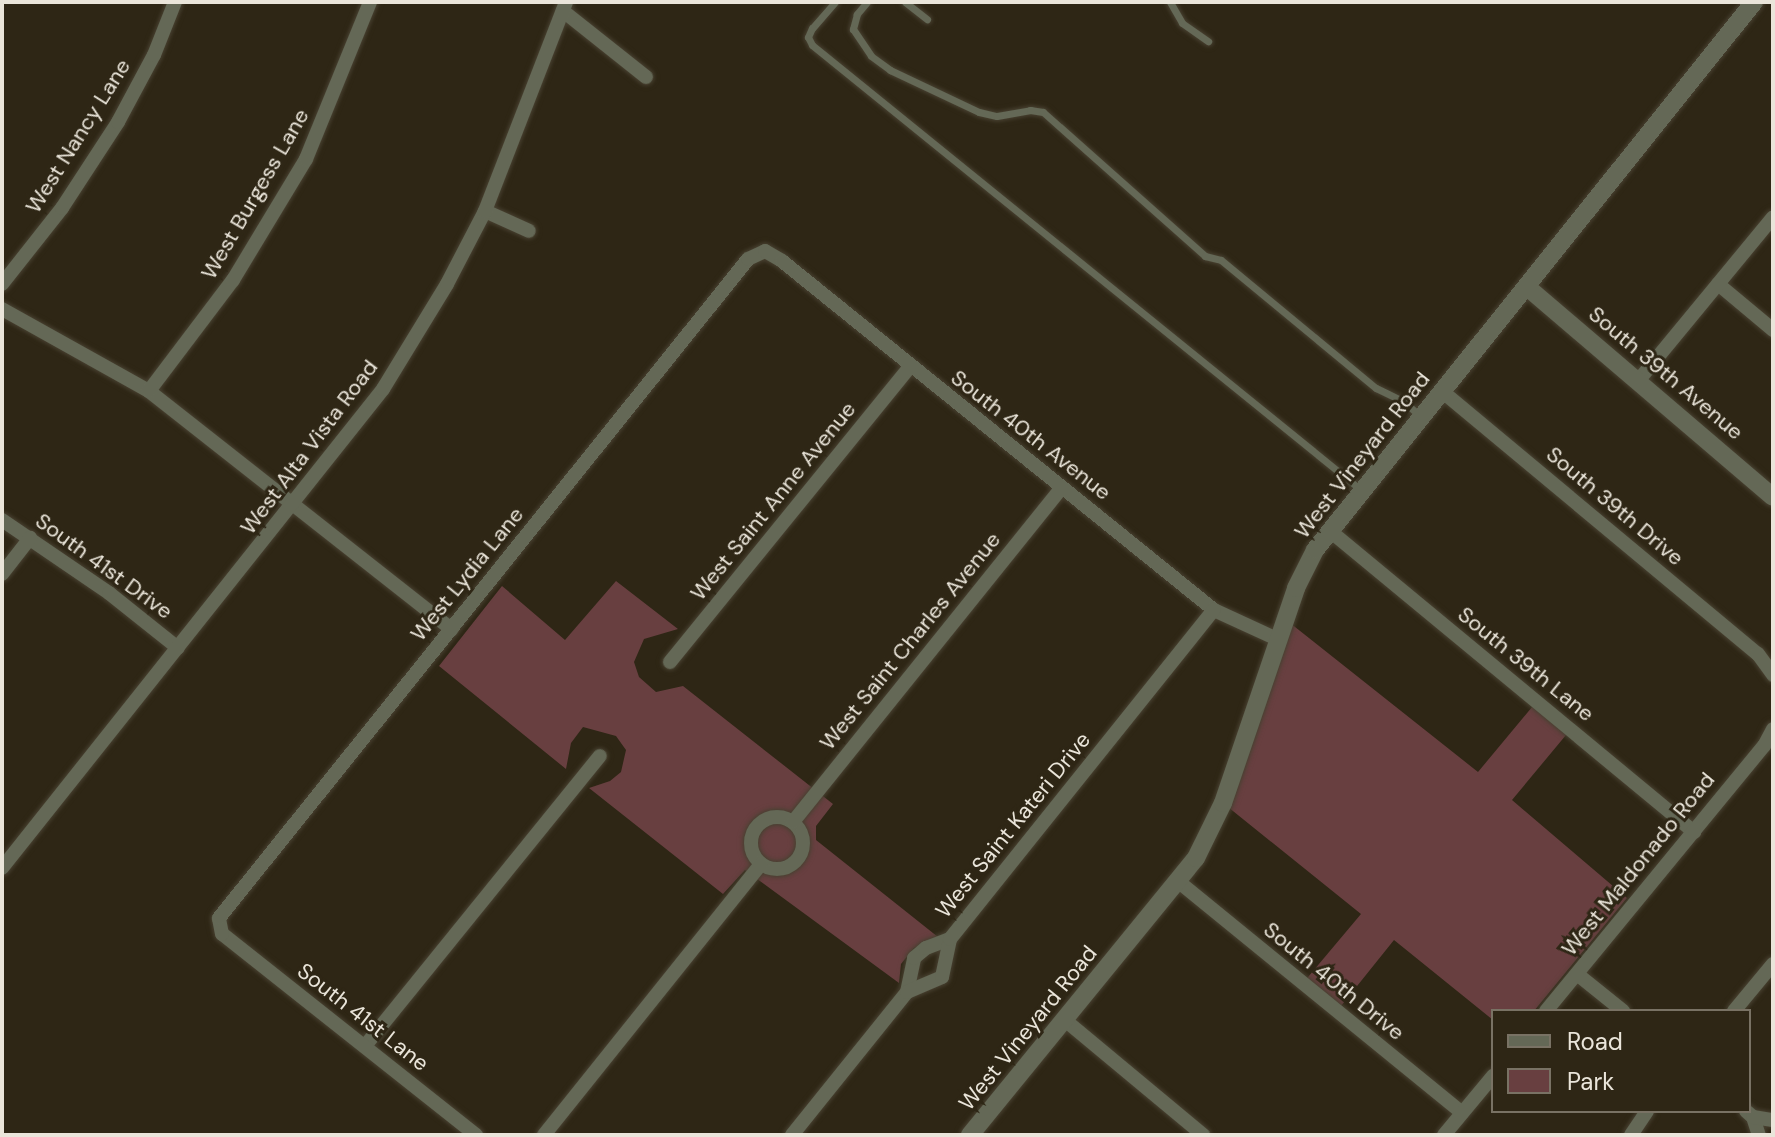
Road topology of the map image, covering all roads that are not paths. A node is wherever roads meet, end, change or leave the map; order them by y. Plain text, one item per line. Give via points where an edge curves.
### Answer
1 (175, 2) edge
2 (370, 2) edge
3 (835, 2) edge
4 (867, 2) edge
5 (905, 2) edge
6 (1170, 2) edge
7 (1754, 2) edge
8 (564, 7) edge
9 (927, 19) dead end
10 (1208, 41) dead end
11 (646, 77) dead end
12 (485, 211) junction
13 (1773, 217) edge
14 (529, 231) dead end
15 (765, 251) joint
16 (2, 284) edge
17 (1718, 284) junction
18 (1527, 287) junction
19 (2, 309) edge
20 (1773, 330) edge
21 (910, 367) junction
22 (1638, 381) junction
23 (149, 391) junction
24 (1443, 392) junction
25 (1422, 417) junction
26 (1062, 488) junction
27 (1362, 491) junction
28 (1773, 497) edge
29 (295, 504) junction
30 (2, 520) edge
31 (1329, 530) junction
32 (30, 538) junction
33 (2, 574) edge
34 (1214, 610) junction
35 (451, 629) junction
36 (1277, 639) junction
37 (178, 648) junction
38 (1766, 656) edge
39 (670, 662) dead end
40 (1773, 675) edge
41 (1773, 729) edge
42 (1769, 743) edge
43 (600, 756) dead end
44 (793, 822) junction
45 (1694, 832) junction
46 (761, 864) junction
47 (2, 868) edge
48 (1179, 882) junction
49 (222, 934) joint
50 (950, 939) junction
51 (1773, 964) edge
52 (1577, 974) junction
53 (907, 992) junction
54 (1548, 1009) edge
55 (1621, 1009) edge
56 (1736, 1009) edge
57 (1065, 1020) junction
58 (365, 1046) junction
59 (1491, 1078) edge
60 (1462, 1113) junction
61 (1651, 1113) edge
62 (1749, 1114) edge
63 (1773, 1120) edge
64 (476, 1135) edge
65 (544, 1135) edge
66 (792, 1135) edge
67 (970, 1135) edge
68 (1203, 1135) edge
69 (1444, 1135) edge
70 (1631, 1135) edge
71 (1759, 1135) edge

1 - 16 street, West Nancy Lane via 118,122 62,208
2 - 23 street, West Burgess Lane via 306,159 233,280
3 - 27 lane via 812,28 812,45
4 - 25 lane via 853,29 871,56 979,112 1043,112 1205,256 1221,260 1376,388
5 - 9 lane
6 - 10 lane via 1182,23
7 - 18 street, West Vineyard Road
8 - 11 street
8 - 12 street, West Alta Vista Road
12 - 14 street
12 - 29 street, West Alta Vista Road via 390,378
13 - 17 street
15 - 21 street, South 40th Avenue
15 - 35 street, West Lydia Lane via 748,259
17 - 20 street
17 - 22 street
18 - 22 street, South 39th Avenue
18 - 24 street, West Vineyard Road
19 - 23 street
21 - 26 street, South 40th Avenue
21 - 39 street, West Saint Anne Avenue
22 - 28 street, South 39th Avenue
23 - 29 street
24 - 25 street, West Vineyard Road
24 - 38 street, South 39th Drive
25 - 27 street, West Vineyard Road
26 - 34 street, South 40th Avenue
26 - 44 street, West Saint Charles Avenue
27 - 31 street, West Vineyard Road
29 - 35 street
29 - 37 street, West Alta Vista Road
30 - 32 street, South 41st Drive
31 - 36 street, West Vineyard Road via 1304,570
31 - 45 street, South 39th Lane
32 - 33 street
32 - 37 street, South 41st Drive
34 - 36 street, South 40th Avenue
34 - 50 street, West Saint Kateri Drive
35 - 49 street, West Lydia Lane via 219,918
36 - 48 street, West Vineyard Road via 1223,803
37 - 47 street, West Alta Vista Road
38 - 40 street, South 39th Drive
41 - 42 street, West Maldonado Road
42 - 45 street, West Maldonado Road
43 - 58 street
44 - 46 street via 781,817 757,827 751,840
44 - 46 street via 803,847 798,859 773,869
45 - 52 street, West Maldonado Road
46 - 65 street
48 - 57 street, West Vineyard Road
48 - 60 street, South 40th Drive
49 - 58 street, South 41st Lane
50 - 53 street via 914,958
50 - 53 street, West Saint Kateri Drive via 942,977
51 - 56 street
52 - 54 street, West Maldonado Road
52 - 55 street
53 - 66 street, West Saint Kateri Drive
57 - 67 street, West Vineyard Road
57 - 68 street
58 - 64 street, South 41st Lane
59 - 60 street
60 - 69 street
61 - 70 street
62 - 63 street
62 - 71 street

